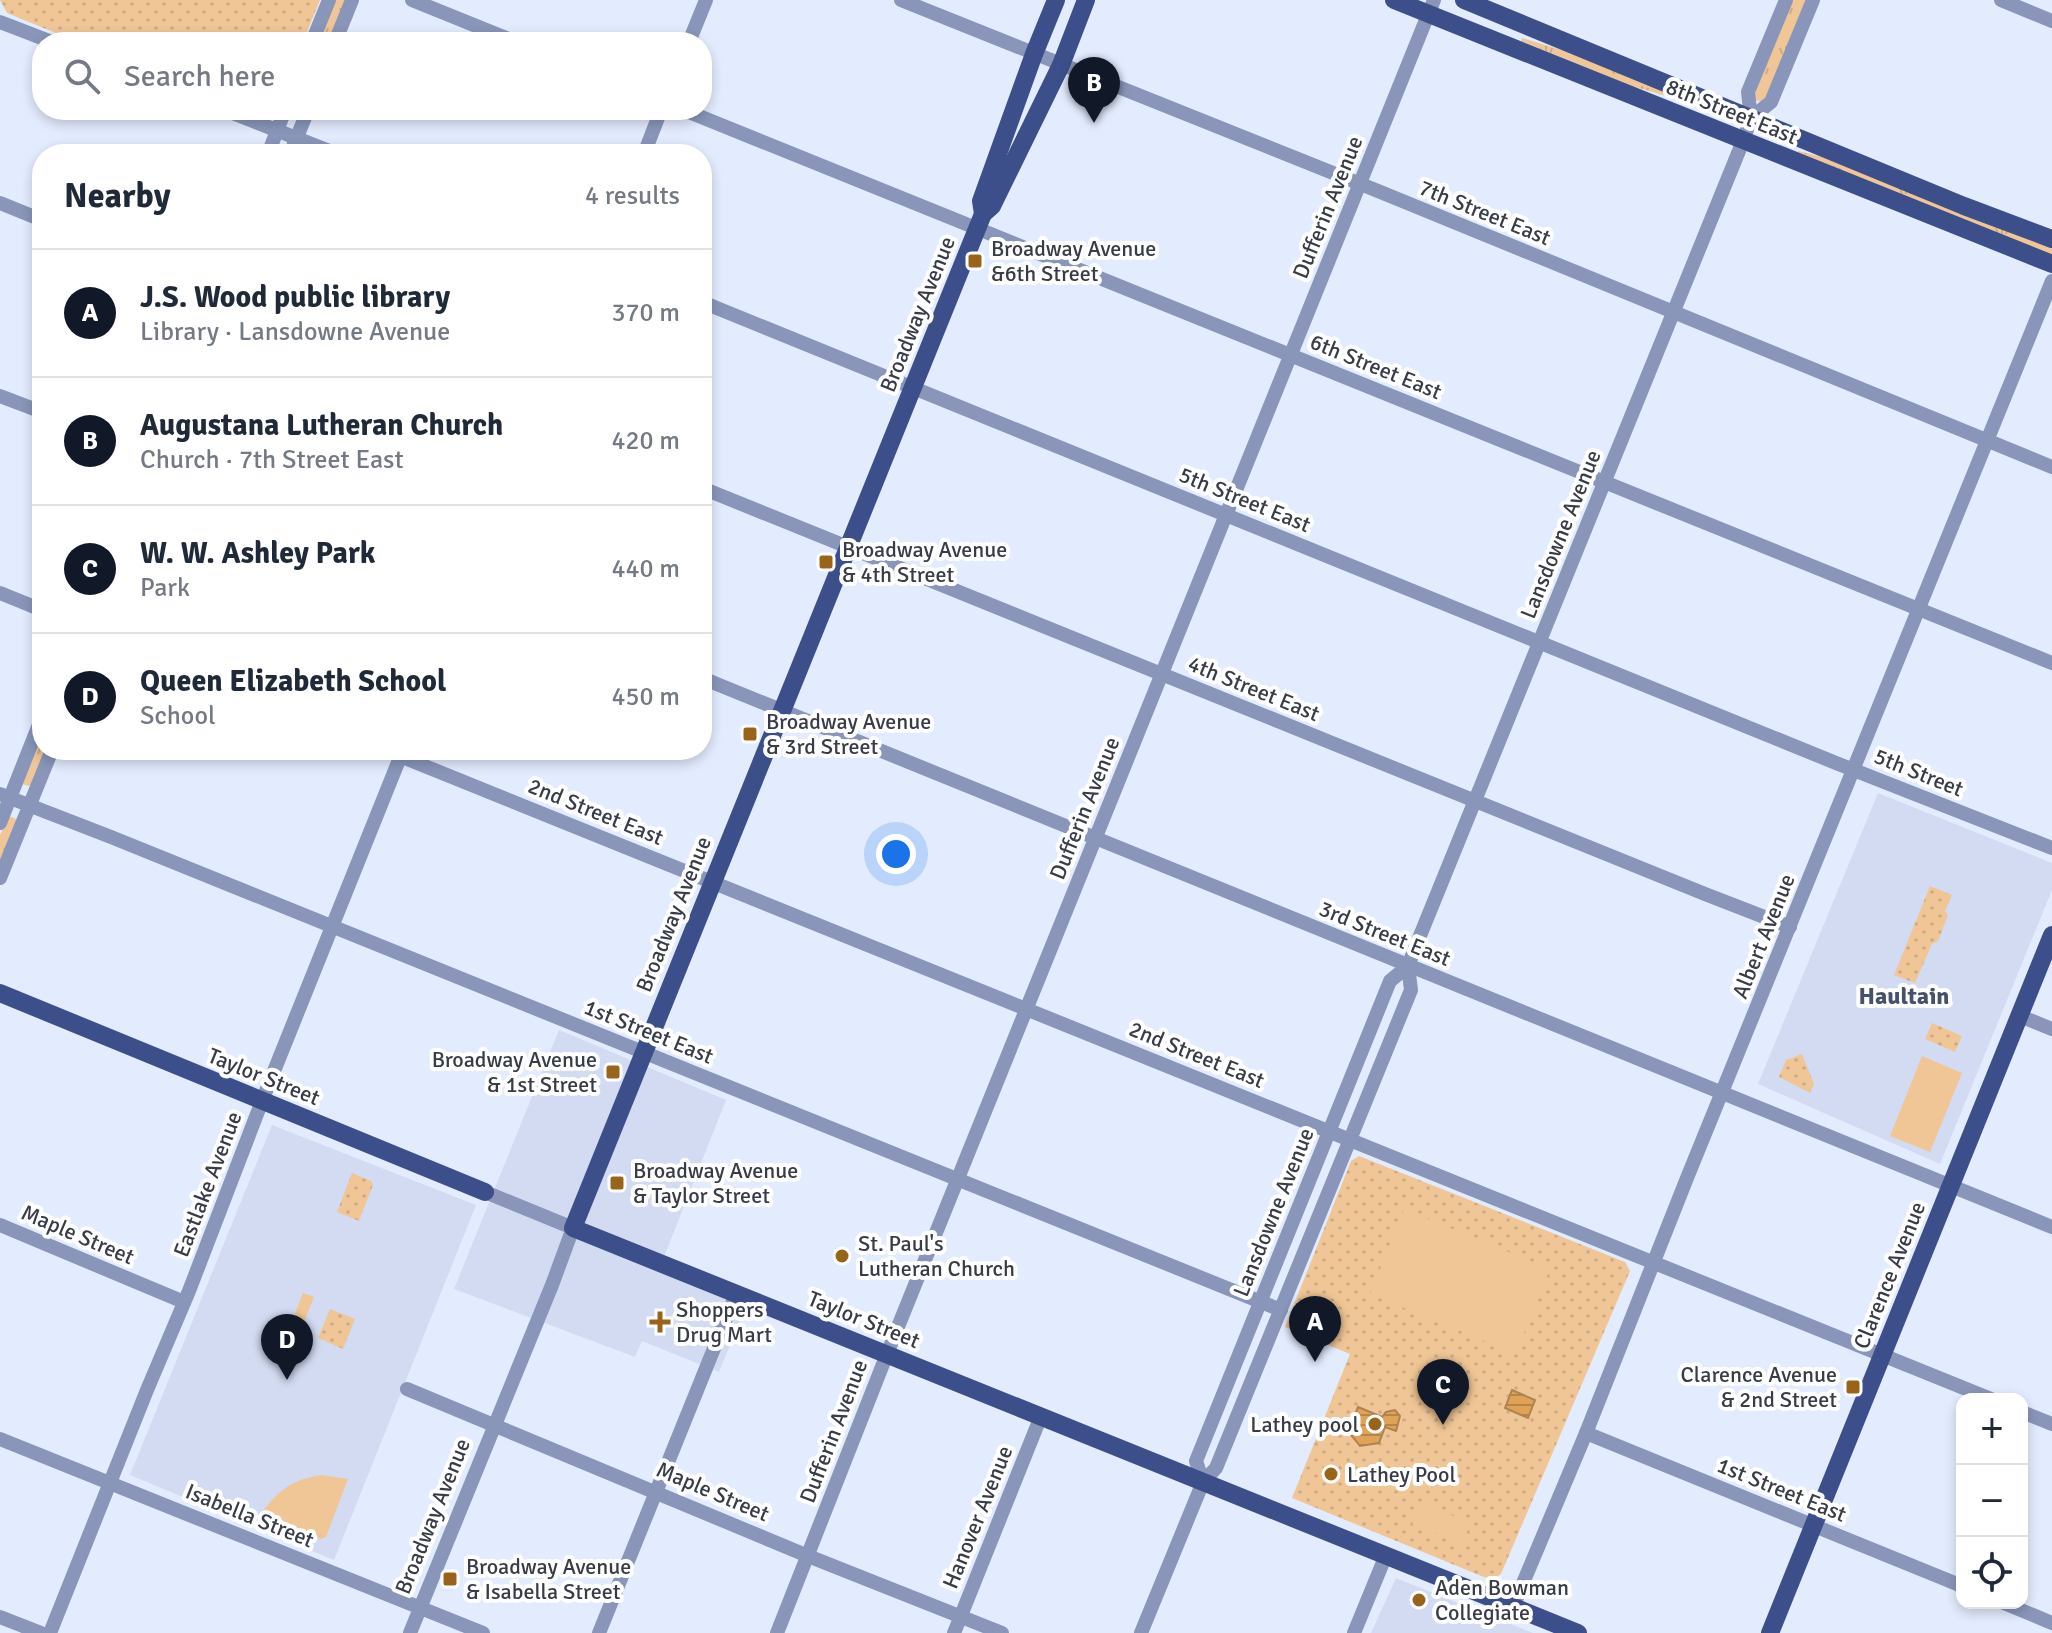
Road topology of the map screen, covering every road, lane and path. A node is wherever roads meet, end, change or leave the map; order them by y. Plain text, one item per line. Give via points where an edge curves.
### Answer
1 (329, 0) edge
2 (352, 0) edge
3 (412, 0) edge
4 (706, 0) edge
5 (901, 0) edge
6 (1056, 0) edge
7 (1086, 0) edge
8 (1394, 0) edge
9 (1464, 0) edge
10 (1786, 0) edge
11 (1813, 0) edge
12 (2001, 0) edge
13 (1431, 7) edge
14 (2052, 21) edge
15 (0, 22) edge
16 (316, 32) edge
17 (339, 32) edge
18 (491, 32) edge
19 (693, 32) edge
20 (32, 34) edge
21 (1034, 54) junction
22 (1061, 65) junction
23 (1751, 118) junction
24 (251, 120) edge
25 (281, 120) edge
26 (304, 120) edge
27 (657, 120) edge
28 (710, 120) edge
29 (277, 130) junction
30 (296, 138) junction
31 (1743, 141) junction
32 (272, 144) edge
33 (294, 144) edge
34 (311, 144) edge
35 (648, 144) edge
36 (1361, 184) junction
37 (0, 203) edge
38 (32, 216) edge
39 (980, 222) junction
40 (2052, 239) edge
41 (2052, 264) edge
42 (2052, 281) edge
43 (712, 306) edge
44 (1673, 312) junction
45 (1292, 355) junction
46 (913, 388) junction
47 (0, 396) edge
48 (32, 408) edge
49 (1988, 441) junction
50 (2052, 467) edge
51 (1604, 482) junction
52 (712, 492) edge
53 (1226, 515) junction
54 (848, 547) junction
55 (0, 593) edge
56 (32, 606) edge
57 (1919, 609) junction
58 (1540, 642) junction
59 (2052, 663) edge
60 (1162, 674) junction
61 (712, 682) edge
62 (782, 711) junction
63 (1771, 736) joint
64 (32, 738) edge
65 (48, 760) edge
66 (399, 760) edge
67 (419, 760) edge
68 (1854, 770) junction
69 (5, 796) edge
70 (1476, 801) junction
71 (30, 805) junction
72 (0, 823) edge
73 (1095, 839) junction
74 (2052, 848) edge
75 (0, 878) edge
76 (712, 882) junction
77 (333, 926) junction
78 (1790, 927) junction
79 (2052, 935) edge
80 (1408, 966) junction
81 (0, 993) edge
82 (1027, 1008) junction
83 (2020, 1016) junction
84 (2052, 1029) edge
85 (643, 1052) junction
86 (1723, 1092) junction
87 (262, 1101) junction
88 (1329, 1132) junction
89 (1350, 1141) junction
90 (959, 1179) junction
91 (1952, 1186) junction
92 (485, 1192) joint
93 (0, 1225) edge
94 (2052, 1227) edge
95 (573, 1228) junction
96 (1654, 1262) junction
97 (736, 1294) junction
98 (1260, 1301) junction
99 (184, 1302) junction
100 (1281, 1310) junction
101 (887, 1354) junction
102 (1882, 1355) junction
103 (407, 1389) dead end
104 (1976, 1393) edge
105 (2028, 1414) edge
106 (1041, 1416) junction
107 (2052, 1424) edge
108 (495, 1425) junction
109 (1586, 1433) junction
110 (0, 1439) edge
111 (1203, 1482) junction
112 (111, 1483) junction
113 (656, 1491) junction
114 (1814, 1526) junction
115 (1386, 1555) junction
116 (808, 1556) junction
117 (1956, 1584) edge
118 (1513, 1607) junction
119 (420, 1608) junction
120 (2018, 1609) edge
121 (961, 1616) junction
122 (0, 1617) edge
123 (2052, 1623) edge
124 (41, 1633) edge
125 (50, 1633) edge
126 (410, 1633) edge
127 (483, 1633) edge
128 (599, 1633) edge
129 (777, 1633) edge
130 (954, 1633) edge
131 (1002, 1633) edge
132 (1141, 1633) edge
133 (1354, 1633) edge
134 (1578, 1633) edge
135 (1770, 1633) edge

1 - 16 street
2 - 17 street
3 - 18 street
4 - 19 street
5 - 21 street, 7th Street East
6 - 21 main road, Broadway Avenue
7 - 22 main road, Broadway Avenue
8 - 13 main road, 8th Street East
9 - 23 main road, 8th Street East
10 - 23 street, Lansdowne Avenue via 1748,92
11 - 23 street, Lansdowne Avenue via 1771,102
12 - 14 street
13 - 31 main road, 8th Street East
13 - 36 street, Dufferin Avenue
15 - 20 street
21 - 22 street, 7th Street East
21 - 39 main road, Broadway Avenue via 981,201
22 - 36 street, 7th Street East
22 - 39 main road, Broadway Avenue
23 - 31 street, Lansdowne Avenue
23 - 40 main road, 8th Street East
24 - 29 street
25 - 29 street
26 - 30 street
27 - 35 street
28 - 39 street, 6th Street East
29 - 30 street
29 - 32 street
30 - 33 street
30 - 34 street
31 - 41 main road, 8th Street East
31 - 44 street, Lansdowne Avenue
36 - 44 street, 7th Street East
36 - 45 street, Dufferin Avenue
37 - 38 street
39 - 45 street, 6th Street East
39 - 46 main road, Broadway Avenue
42 - 49 street, Albert Avenue
43 - 46 street, 5th Street East
44 - 49 street, 7th Street East
44 - 51 street, Lansdowne Avenue
45 - 51 street, 6th Street East
45 - 53 street, Dufferin Avenue
46 - 53 street, 5th Street East
46 - 54 main road, Broadway Avenue
47 - 48 street
49 - 50 street, 7th Street East
49 - 57 street, Albert Avenue
51 - 57 street, 6th Street East
51 - 58 street, Lansdowne Avenue
52 - 54 street, 4th Street East
53 - 58 street, 5th Street East
53 - 60 street, Dufferin Avenue
54 - 60 street, 4th Street East
54 - 62 main road, Broadway Avenue
55 - 56 street
57 - 59 street, 6th Street East
57 - 68 street, Albert Avenue
58 - 63 street, 5th Street East
58 - 70 street, Lansdowne Avenue
60 - 70 street, 4th Street East
60 - 73 street, Dufferin Avenue
61 - 62 street, 3rd Street East
62 - 73 street, 3rd Street East
62 - 76 main road, Broadway Avenue
63 - 68 street, 5th Street
64 - 69 street
65 - 71 street
66 - 77 street, Eastlake Avenue
67 - 76 street, 2nd Street East
68 - 74 street, 5th Street
68 - 78 street, Albert Avenue
69 - 71 street, 1st Street East
69 - 72 street
70 - 78 street, 4th Street East
70 - 80 street, Lansdowne Avenue
71 - 75 street
71 - 77 street, 1st Street East
73 - 80 street, 3rd Street East
73 - 82 street, Dufferin Avenue
76 - 82 street, 2nd Street East
76 - 85 main road, Broadway Avenue
77 - 85 street, 1st Street East
77 - 87 street, Eastlake Avenue
78 - 86 street, Albert Avenue
79 - 83 main road, Clarence Avenue
80 - 86 street, 3rd Street East
80 - 88 street, Lansdowne Avenue via 1390,981
80 - 89 street, Lansdowne Avenue via 1411,990
81 - 87 main road, Taylor Street
82 - 88 street, 2nd Street East
82 - 90 street, Dufferin Avenue
83 - 84 street
83 - 91 main road, Clarence Avenue
85 - 90 street, 1st Street East
85 - 95 main road, Broadway Avenue
86 - 91 street, 3rd Street East
86 - 96 street, Albert Avenue
87 - 92 main road, Taylor Street
87 - 99 street, Eastlake Avenue
88 - 89 street, 2nd Street East
88 - 98 street, Lansdowne Avenue
89 - 96 street, 2nd Street East
89 - 100 street, Lansdowne Avenue
90 - 98 street, 1st Street East
90 - 101 street, Dufferin Avenue
91 - 94 street, 3rd Street East
91 - 102 main road, Clarence Avenue
92 - 95 street, Taylor Street
93 - 99 street, Maple Street
95 - 97 main road, Taylor Street
95 - 108 street, Broadway Avenue
96 - 102 street, 2nd Street East
96 - 109 street, Albert Avenue
97 - 101 main road, Taylor Street
97 - 113 street
98 - 100 street, 1st Street East
98 - 111 street, Lansdowne Avenue via 1196,1461
99 - 112 street, Eastlake Avenue
100 - 111 street, Lansdowne Avenue via 1216,1468
101 - 106 main road, Taylor Street
101 - 116 street, Dufferin Avenue
102 - 104 street, 2nd Street East
102 - 114 main road, Clarence Avenue
103 - 108 street, Maple Street
105 - 107 street
106 - 111 main road, Taylor Street
106 - 121 street, Hanover Avenue
108 - 113 street, Maple Street
108 - 119 street, Broadway Avenue
109 - 114 street, 1st Street East
109 - 118 street, Albert Avenue
110 - 112 street, Isabella Street
111 - 115 main road, Taylor Street
111 - 132 street, Lansdowne Avenue
112 - 119 street, Isabella Street
112 - 125 street, Eastlake Avenue
113 - 116 street, Maple Street
113 - 128 street
114 - 117 street, 1st Street East
114 - 135 main road, Clarence Avenue
115 - 118 main road, Taylor Street
115 - 133 street
116 - 121 street, Maple Street
116 - 129 street, Dufferin Avenue
118 - 134 main road, Taylor Street
119 - 126 street, Broadway Avenue
119 - 127 street, Isabella Street
120 - 123 street
121 - 130 street, Hanover Avenue
121 - 131 street, Maple Street
122 - 124 street

